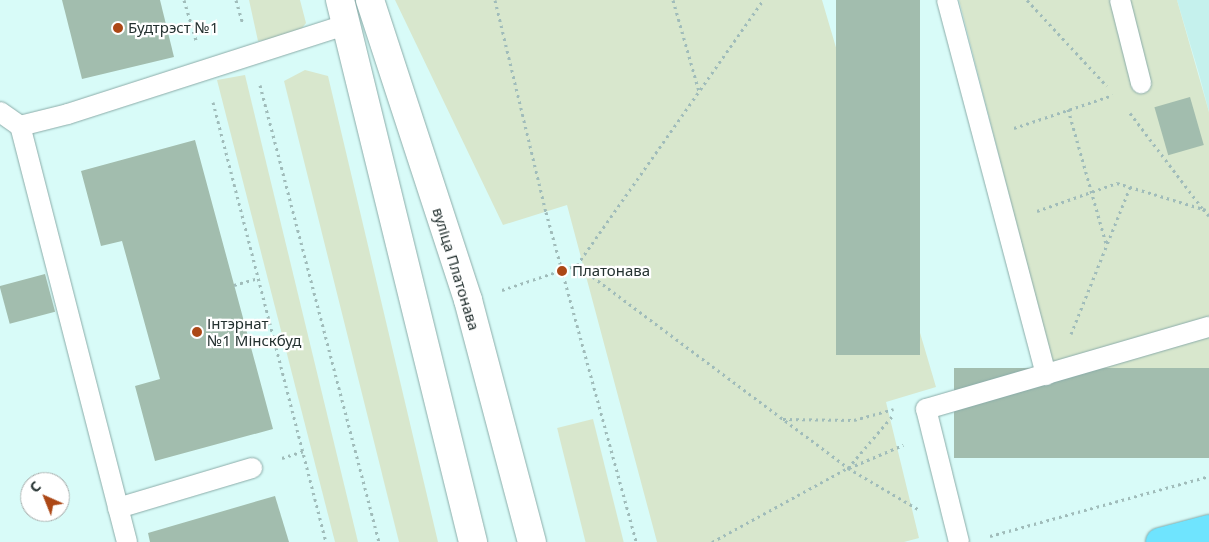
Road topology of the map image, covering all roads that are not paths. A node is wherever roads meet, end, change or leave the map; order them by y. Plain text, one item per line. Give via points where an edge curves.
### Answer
1 (370, 0) edge
2 (947, 0) edge
3 (1120, 0) edge
4 (344, 12) edge
5 (1141, 83) dead end
6 (0, 112) edge
7 (20, 126) junction
8 (1209, 327) edge
9 (1050, 373) junction
10 (252, 468) dead end
11 (118, 508) junction
12 (1209, 529) edge
13 (127, 542) edge
14 (473, 542) edge
15 (532, 542) edge
16 (959, 542) edge
17 (1160, 542) edge

1 - 15 main road, вуліца Платонава via 468,300
2 - 9 lane
3 - 5 lane
4 - 7 lane via 252,55 68,114
4 - 14 main road
6 - 7 lane
7 - 11 lane
8 - 9 lane
9 - 16 lane via 926,410
10 - 11 lane
11 - 13 lane
12 - 17 main road

